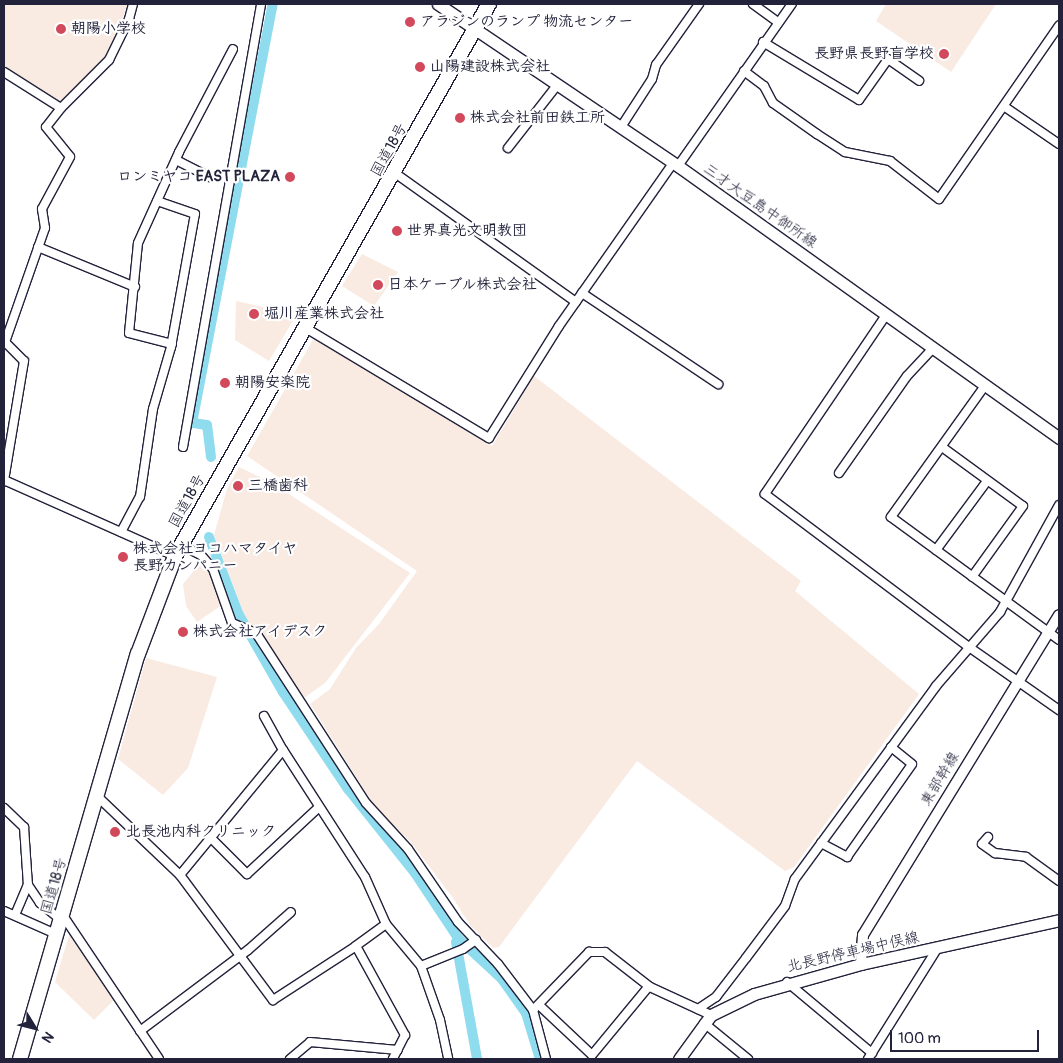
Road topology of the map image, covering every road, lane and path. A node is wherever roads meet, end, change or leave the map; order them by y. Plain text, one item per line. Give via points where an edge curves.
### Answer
1 (133, 4) edge
2 (261, 4) edge
3 (438, 4) edge
4 (489, 4) edge
5 (699, 4) edge
6 (753, 4) edge
7 (792, 4) edge
8 (778, 22) junction
9 (1059, 26) edge
10 (475, 28) junction
11 (763, 42) junction
12 (233, 49) dead end
13 (744, 71) junction
14 (4, 72) edge
15 (919, 80) dead end
16 (558, 84) junction
17 (1005, 107) junction
18 (61, 108) junction
19 (621, 128) junction
20 (1059, 144) edge
21 (508, 148) dead end
22 (176, 160) junction
23 (676, 164) junction
24 (395, 173) junction
25 (208, 177) dead end
26 (157, 201) junction
27 (38, 247) junction
28 (135, 287) junction
29 (582, 293) junction
30 (576, 302) junction
31 (886, 315) junction
32 (304, 327) junction
33 (4, 342) edge
34 (172, 344) junction
35 (932, 349) junction
36 (718, 384) dead end
37 (984, 387) junction
38 (1059, 438) edge
39 (183, 447) dead end
40 (942, 447) junction
41 (839, 474) dead end
42 (4, 480) edge
43 (987, 481) junction
44 (1059, 504) edge
45 (122, 532) junction
46 (936, 550) junction
47 (178, 551) junction
48 (972, 577) junction
49 (1005, 603) junction
50 (1059, 615) edge
51 (1049, 632) junction
52 (1059, 640) edge
53 (969, 647) junction
54 (1018, 681) junction
55 (1059, 710) edge
56 (264, 716) dead end
57 (891, 747) junction
58 (283, 750) junction
59 (97, 796) junction
60 (319, 807) junction
61 (4, 808) edge
62 (988, 837) dead end
63 (211, 838) junction
64 (821, 843) junction
65 (180, 875) junction
66 (1059, 881) edge
67 (28, 885) junction
68 (4, 911) edge
69 (291, 912) dead end
70 (15, 916) junction
71 (61, 917) junction
72 (1059, 920) edge
73 (386, 924) junction
74 (56, 934) junction
75 (356, 946) junction
76 (466, 946) junction
77 (937, 949) junction
78 (242, 955) junction
79 (861, 964) junction
80 (421, 966) junction
81 (787, 982) junction
82 (649, 986) junction
83 (536, 1008) junction
84 (698, 1009) junction
85 (707, 1019) junction
86 (140, 1031) junction
87 (398, 1050) junction
88 (870, 1056) edge
89 (20, 1059) edge
90 (159, 1059) edge
91 (290, 1059) edge
92 (393, 1059) edge
93 (448, 1059) edge
94 (546, 1059) edge
95 (678, 1059) edge
96 (748, 1059) edge

1 - 18 street via 109,60
2 - 39 street
3 - 10 main road, 三才大豆島中御所線
4 - 10 highway, 国道18号
5 - 19 street via 656,64 652,79
6 - 8 street
7 - 8 street
8 - 11 street
9 - 17 street
10 - 16 main road, 三才大豆島中御所線
10 - 24 highway, 国道18号
11 - 13 street
11 - 15 street via 859,100 888,59
12 - 22 street
13 - 17 street via 764,86 773,103 817,134 845,152 890,161 939,199
13 - 23 street
14 - 18 street
16 - 19 main road, 三才大豆島中御所線
16 - 21 street
17 - 20 street
18 - 27 street via 46,127 70,157 42,210 45,228
19 - 23 main road, 三才大豆島中御所線
22 - 25 street
22 - 26 street
23 - 29 street
23 - 31 main road, 三才大豆島中御所線
24 - 30 street
24 - 32 highway, 国道18号
26 - 28 street via 138,243
26 - 34 street via 196,214
27 - 28 street
27 - 33 street
28 - 34 street via 129,333
29 - 30 street
29 - 36 street
30 - 32 street via 489,438
31 - 35 main road, 三才大豆島中御所線
31 - 53 street via 765,494
32 - 47 highway, 国道18号
33 - 42 street via 24,361
34 - 45 street via 153,410 140,497
35 - 37 main road, 三才大豆島中御所線
35 - 41 street via 907,376
37 - 38 main road, 三才大豆島中御所線
37 - 40 street
40 - 43 street
40 - 46 street via 891,517
42 - 45 street
43 - 46 street
43 - 48 street via 1023,506
44 - 49 street via 1018,573
45 - 47 street
46 - 48 street
47 - 59 highway, 国道18号 via 138,654
47 - 76 street via 201,555 213,570 232,623 256,632 366,803 408,849 458,922
48 - 49 street
49 - 51 street
49 - 53 street
50 - 51 street, 東部幹線
51 - 52 street
51 - 54 street, 東部幹線
53 - 54 street
53 - 57 street
54 - 55 street
54 - 79 street, 東部幹線 via 863,935
56 - 58 street
57 - 64 street
57 - 64 street via 912,764 847,857
58 - 60 street
58 - 63 street
59 - 65 street
59 - 71 highway, 国道18号
60 - 63 street via 247,874
60 - 73 street via 365,876
61 - 67 street via 24,827
62 - 66 street via 982,844 995,853 1026,857
63 - 65 street
64 - 84 street via 795,879 785,906 763,936 716,997
65 - 78 street
67 - 70 street
67 - 71 street via 40,903
68 - 70 street
69 - 78 street
70 - 74 street
71 - 74 highway, 国道18号
71 - 86 street
72 - 77 main road, 北長野停車場中俣線
73 - 75 street
73 - 80 street
74 - 89 highway, 国道18号
75 - 78 street via 274,1000
75 - 87 street via 405,1035
76 - 80 street
76 - 83 street
77 - 79 main road, 北長野停車場中俣線
77 - 88 street
78 - 86 street
79 - 81 main road, 北長野停車場中俣線
80 - 93 street via 440,1020
81 - 85 main road, 北長野停車場中俣線 via 730,1003
81 - 88 street
82 - 83 street via 605,952 588,952
82 - 83 street via 592,1055
82 - 84 street
83 - 94 street
84 - 85 street
85 - 95 main road, 北長野停車場中俣線
85 - 96 street
86 - 90 street
87 - 91 street via 310,1042
87 - 92 street

